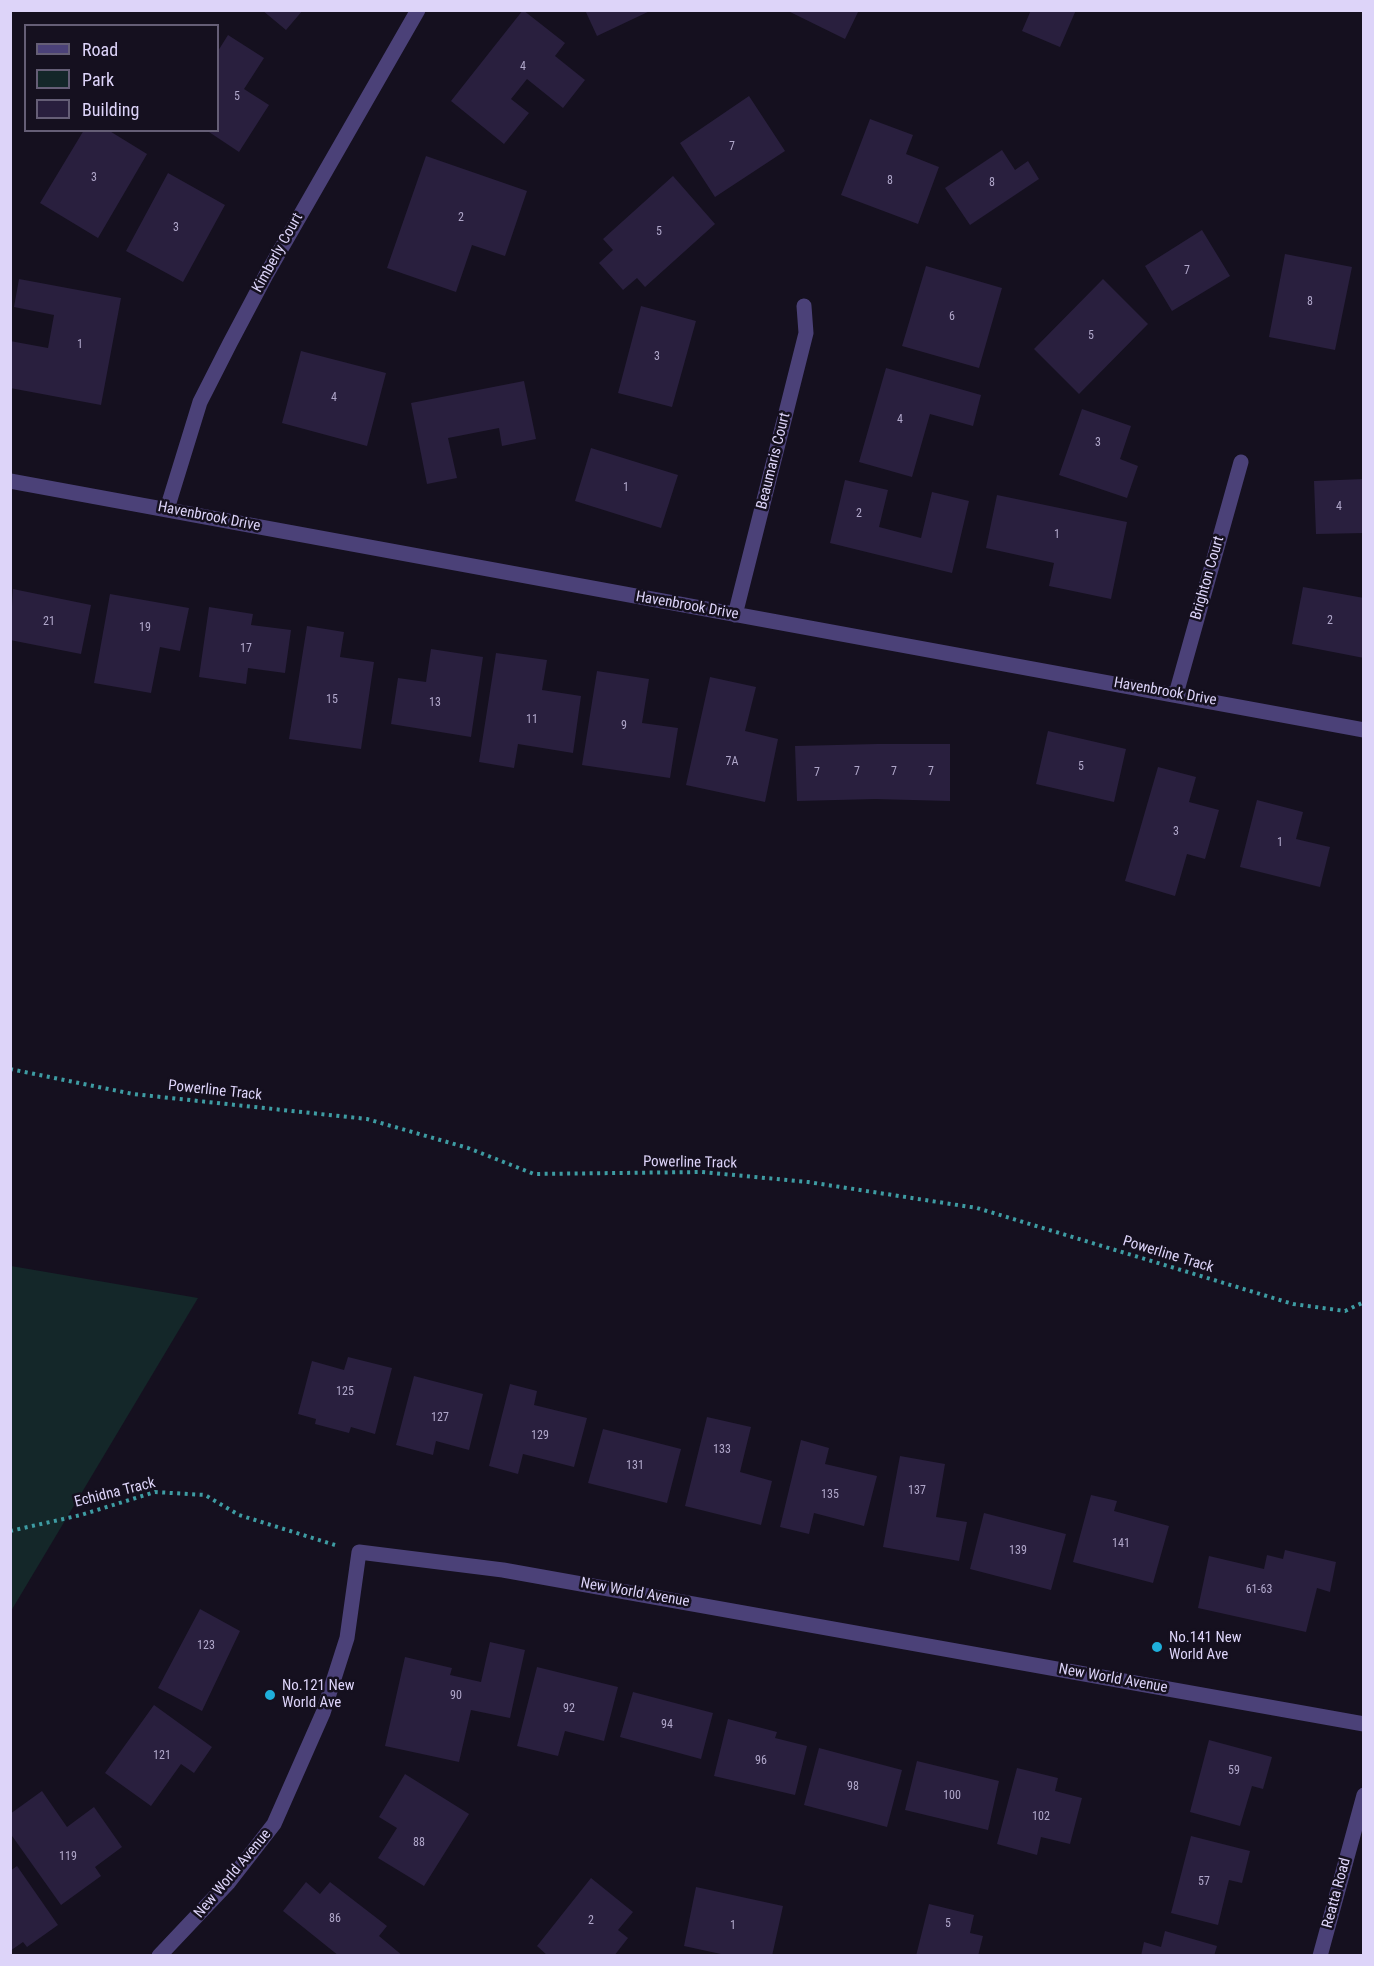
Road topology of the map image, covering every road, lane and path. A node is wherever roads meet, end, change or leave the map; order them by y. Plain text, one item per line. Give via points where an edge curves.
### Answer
1 (418, 10) edge
2 (804, 306) dead end
3 (1240, 462) dead end
4 (10, 481) edge
5 (167, 509) junction
6 (735, 615) junction
7 (1176, 694) junction
8 (1364, 730) edge
9 (10, 1069) edge
10 (1364, 1302) edge
11 (10, 1531) edge
12 (359, 1552) junction
13 (1364, 1724) edge
14 (1364, 1795) edge
15 (159, 1956) edge
16 (1320, 1956) edge

1 - 5 street, Kimberly Court via 266,274 210,382 186,442
2 - 6 street, Beaumaris Court via 806,333
3 - 7 street, Brighton Court
4 - 5 street, Havenbrook Drive
5 - 6 street, Havenbrook Drive
6 - 7 street, Havenbrook Drive
7 - 8 street, Havenbrook Drive
9 - 10 path, Powerline Track via 133,1094 368,1119 468,1148 534,1174 702,1172 808,1182 977,1208 1293,1304 1345,1311
11 - 12 path, Echidna Track via 155,1492 205,1495 239,1515
12 - 13 street, New World Avenue via 503,1570
12 - 15 street, New World Avenue via 347,1638 323,1713 274,1824 229,1882
14 - 16 street, Reatta Road

